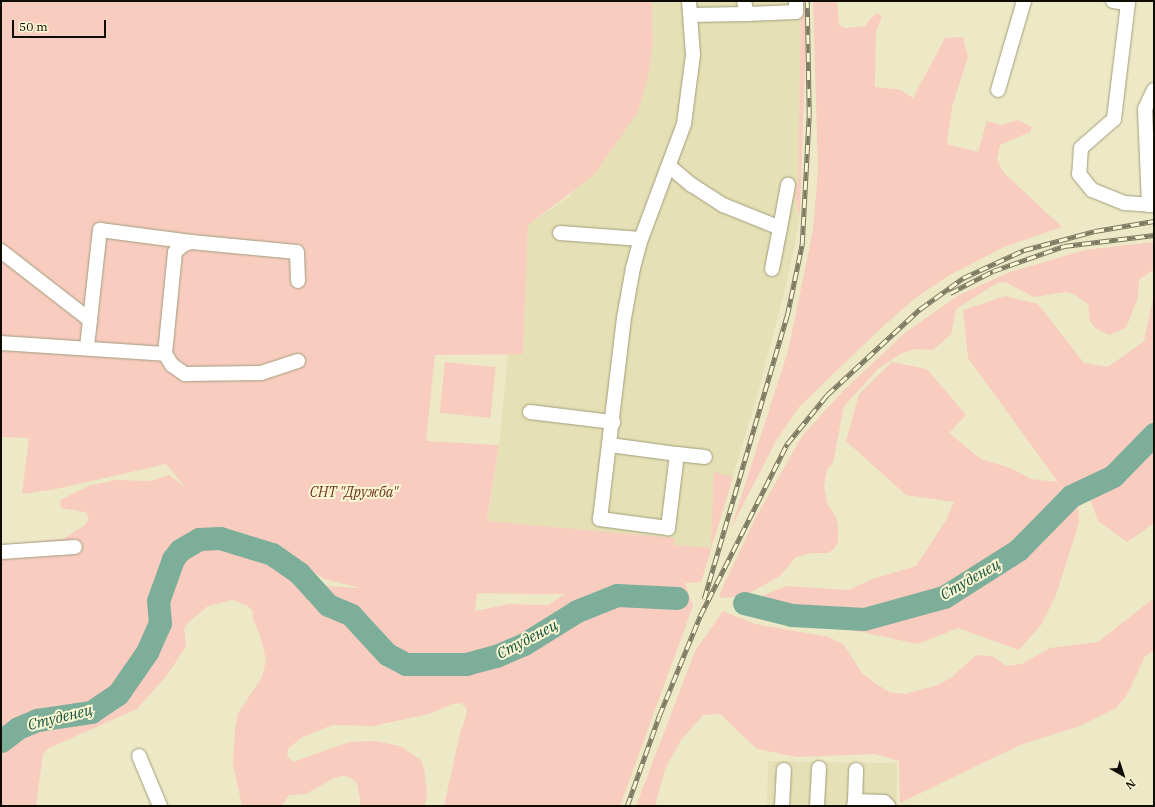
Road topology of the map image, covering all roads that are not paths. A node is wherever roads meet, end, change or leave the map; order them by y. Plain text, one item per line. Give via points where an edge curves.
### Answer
1 (689, 1) edge
2 (796, 1) edge
3 (1024, 1) edge
4 (1113, 1) edge
5 (1128, 2) edge
6 (746, 7) edge
7 (691, 15) junction
8 (998, 90) dead end
9 (1154, 90) edge
10 (669, 166) junction
11 (788, 185) dead end
12 (1151, 205) edge
13 (780, 228) junction
14 (560, 233) dead end
15 (641, 239) junction
16 (191, 242) junction
17 (1, 251) edge
18 (772, 269) dead end
19 (298, 281) dead end
20 (90, 320) junction
21 (1, 343) edge
22 (87, 347) junction
23 (165, 354) junction
24 (298, 361) dead end
25 (530, 412) dead end
26 (613, 422) junction
27 (610, 445) junction
28 (678, 454) junction
29 (705, 457) dead end
30 (75, 547) dead end
31 (1, 552) edge
32 (139, 756) dead end
33 (818, 768) dead end
34 (784, 770) dead end
35 (856, 770) dead end
36 (854, 803) edge
37 (160, 806) edge
38 (782, 806) edge
39 (817, 806) edge
40 (888, 806) edge

1 - 7 lane
2 - 6 lane via 796,12
3 - 8 lane
4 - 5 lane
5 - 12 lane via 1114,119 1081,148 1079,174 1092,190 1124,203
6 - 7 lane
7 - 10 lane via 693,55 684,124
9 - 12 lane via 1145,109
10 - 13 lane via 723,205
10 - 15 lane
11 - 13 lane
13 - 18 lane
14 - 15 lane
15 - 26 lane via 624,318
16 - 19 lane via 297,252
16 - 20 lane via 100,230
16 - 23 lane via 183,244 175,252
17 - 20 lane
20 - 22 lane
21 - 22 lane
22 - 23 lane
23 - 24 lane via 172,365 184,374 261,373
25 - 26 lane
26 - 27 lane
27 - 28 lane
27 - 28 lane via 600,519 668,528
28 - 29 lane
30 - 31 lane
32 - 37 lane
33 - 39 lane
34 - 38 lane
35 - 36 lane
36 - 40 lane via 884,802

